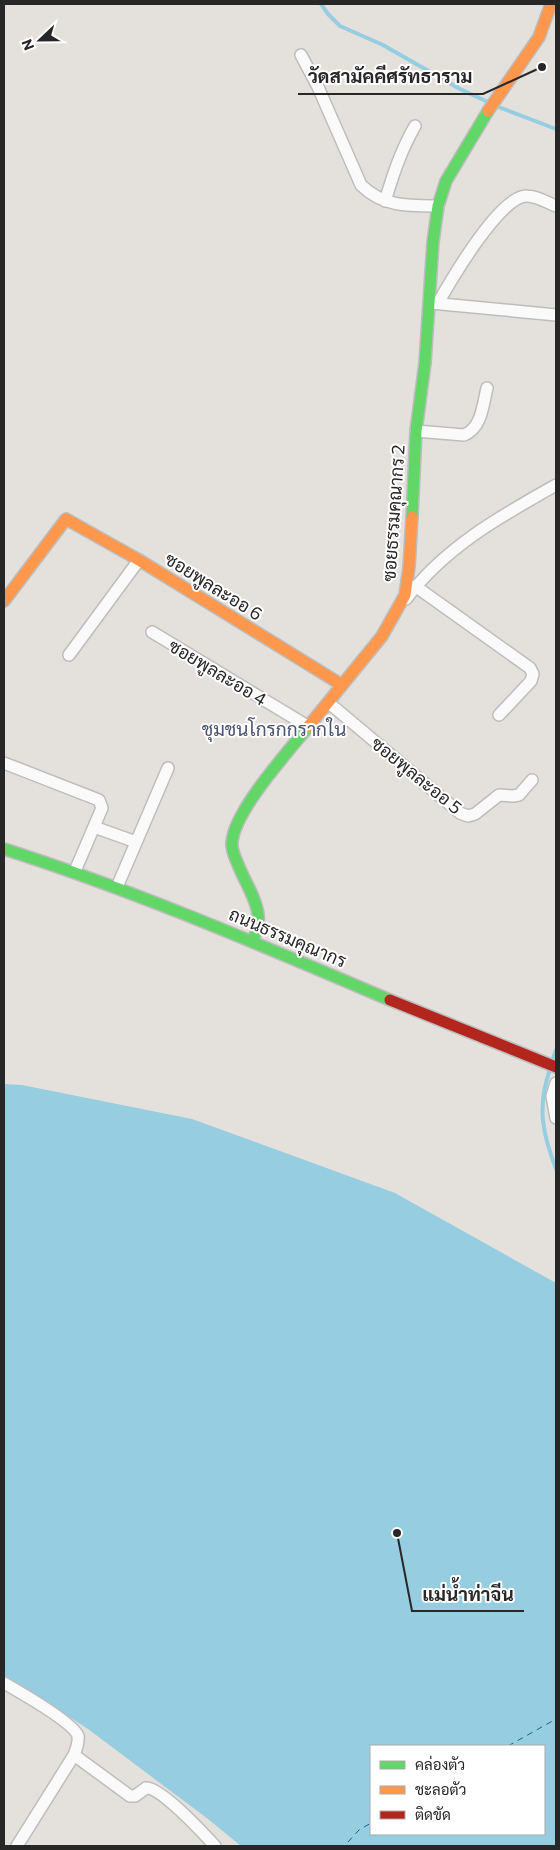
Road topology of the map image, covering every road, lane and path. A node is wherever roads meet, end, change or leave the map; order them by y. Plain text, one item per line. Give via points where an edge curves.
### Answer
1 (551, 4) edge
2 (301, 56) dead end
3 (414, 126) dead end
4 (385, 200) junction
5 (438, 206) junction
6 (556, 206) edge
7 (434, 303) junction
8 (556, 315) edge
9 (487, 388) dead end
10 (416, 431) junction
11 (556, 485) edge
12 (139, 560) junction
13 (416, 586) junction
14 (4, 601) edge
15 (397, 611) junction
16 (152, 632) dead end
17 (69, 655) dead end
18 (342, 685) junction
19 (329, 703) junction
20 (499, 715) dead end
21 (309, 727) junction
22 (4, 763) edge
23 (168, 768) dead end
24 (532, 780) dead end
25 (94, 827) junction
26 (136, 842) junction
27 (4, 849) edge
28 (75, 871) junction
29 (117, 887) junction
30 (253, 940) junction
31 (556, 1067) edge
32 (556, 1083) edge
33 (556, 1118) edge
34 (4, 1684) edge
35 (74, 1756) junction
36 (17, 1846) edge
37 (215, 1846) edge

1 - 5 street, ซอยธรรมคุณากร 2 via 539,37 478,126 450,174
2 - 4 street via 361,184 371,195
3 - 4 street
4 - 5 street via 408,206
5 - 7 street, ซอยธรรมคุณากร 2 via 433,242
6 - 7 street via 527,196 519,197 493,221
7 - 8 street
7 - 10 street, ซอยธรรมคุณากร 2
9 - 10 street via 477,426 468,433
10 - 15 street, ซอยธรรมคุณากร 2 via 410,567 405,595
11 - 13 street via 500,516 462,542
12 - 14 street, ซอยพูลละออ 6 via 65,519
12 - 17 street
12 - 18 street, ซอยพูลละออ 6
13 - 15 street
13 - 20 street via 530,668 533,674 531,681
15 - 18 street, ซอยธรรมคุณากร 2 via 382,636
16 - 21 street, ซอยพูลละออ 4
18 - 19 street, ซอยธรรมคุณากร 2
19 - 21 street, ซอยธรรมคุณากร 2
19 - 24 street, ซอยพูลละออ 5 via 460,813 475,814 499,794 520,795
21 - 30 street, ซอยธรรมคุณากร 2 via 240,814 233,833 233,853 258,916
22 - 25 street via 99,800 102,808
23 - 26 street
25 - 26 street
25 - 28 street
26 - 29 street
27 - 28 street, ถนนธรรมคุณากร
28 - 29 street, ถนนธรรมคุณากร
29 - 30 street, ถนนธรรมคุณากร
30 - 31 street, ถนนธรรมคุณากร
32 - 33 street via 552,1096
34 - 35 street via 74,1730 78,1741
35 - 36 street
35 - 37 street via 130,1796 146,1788 155,1789

